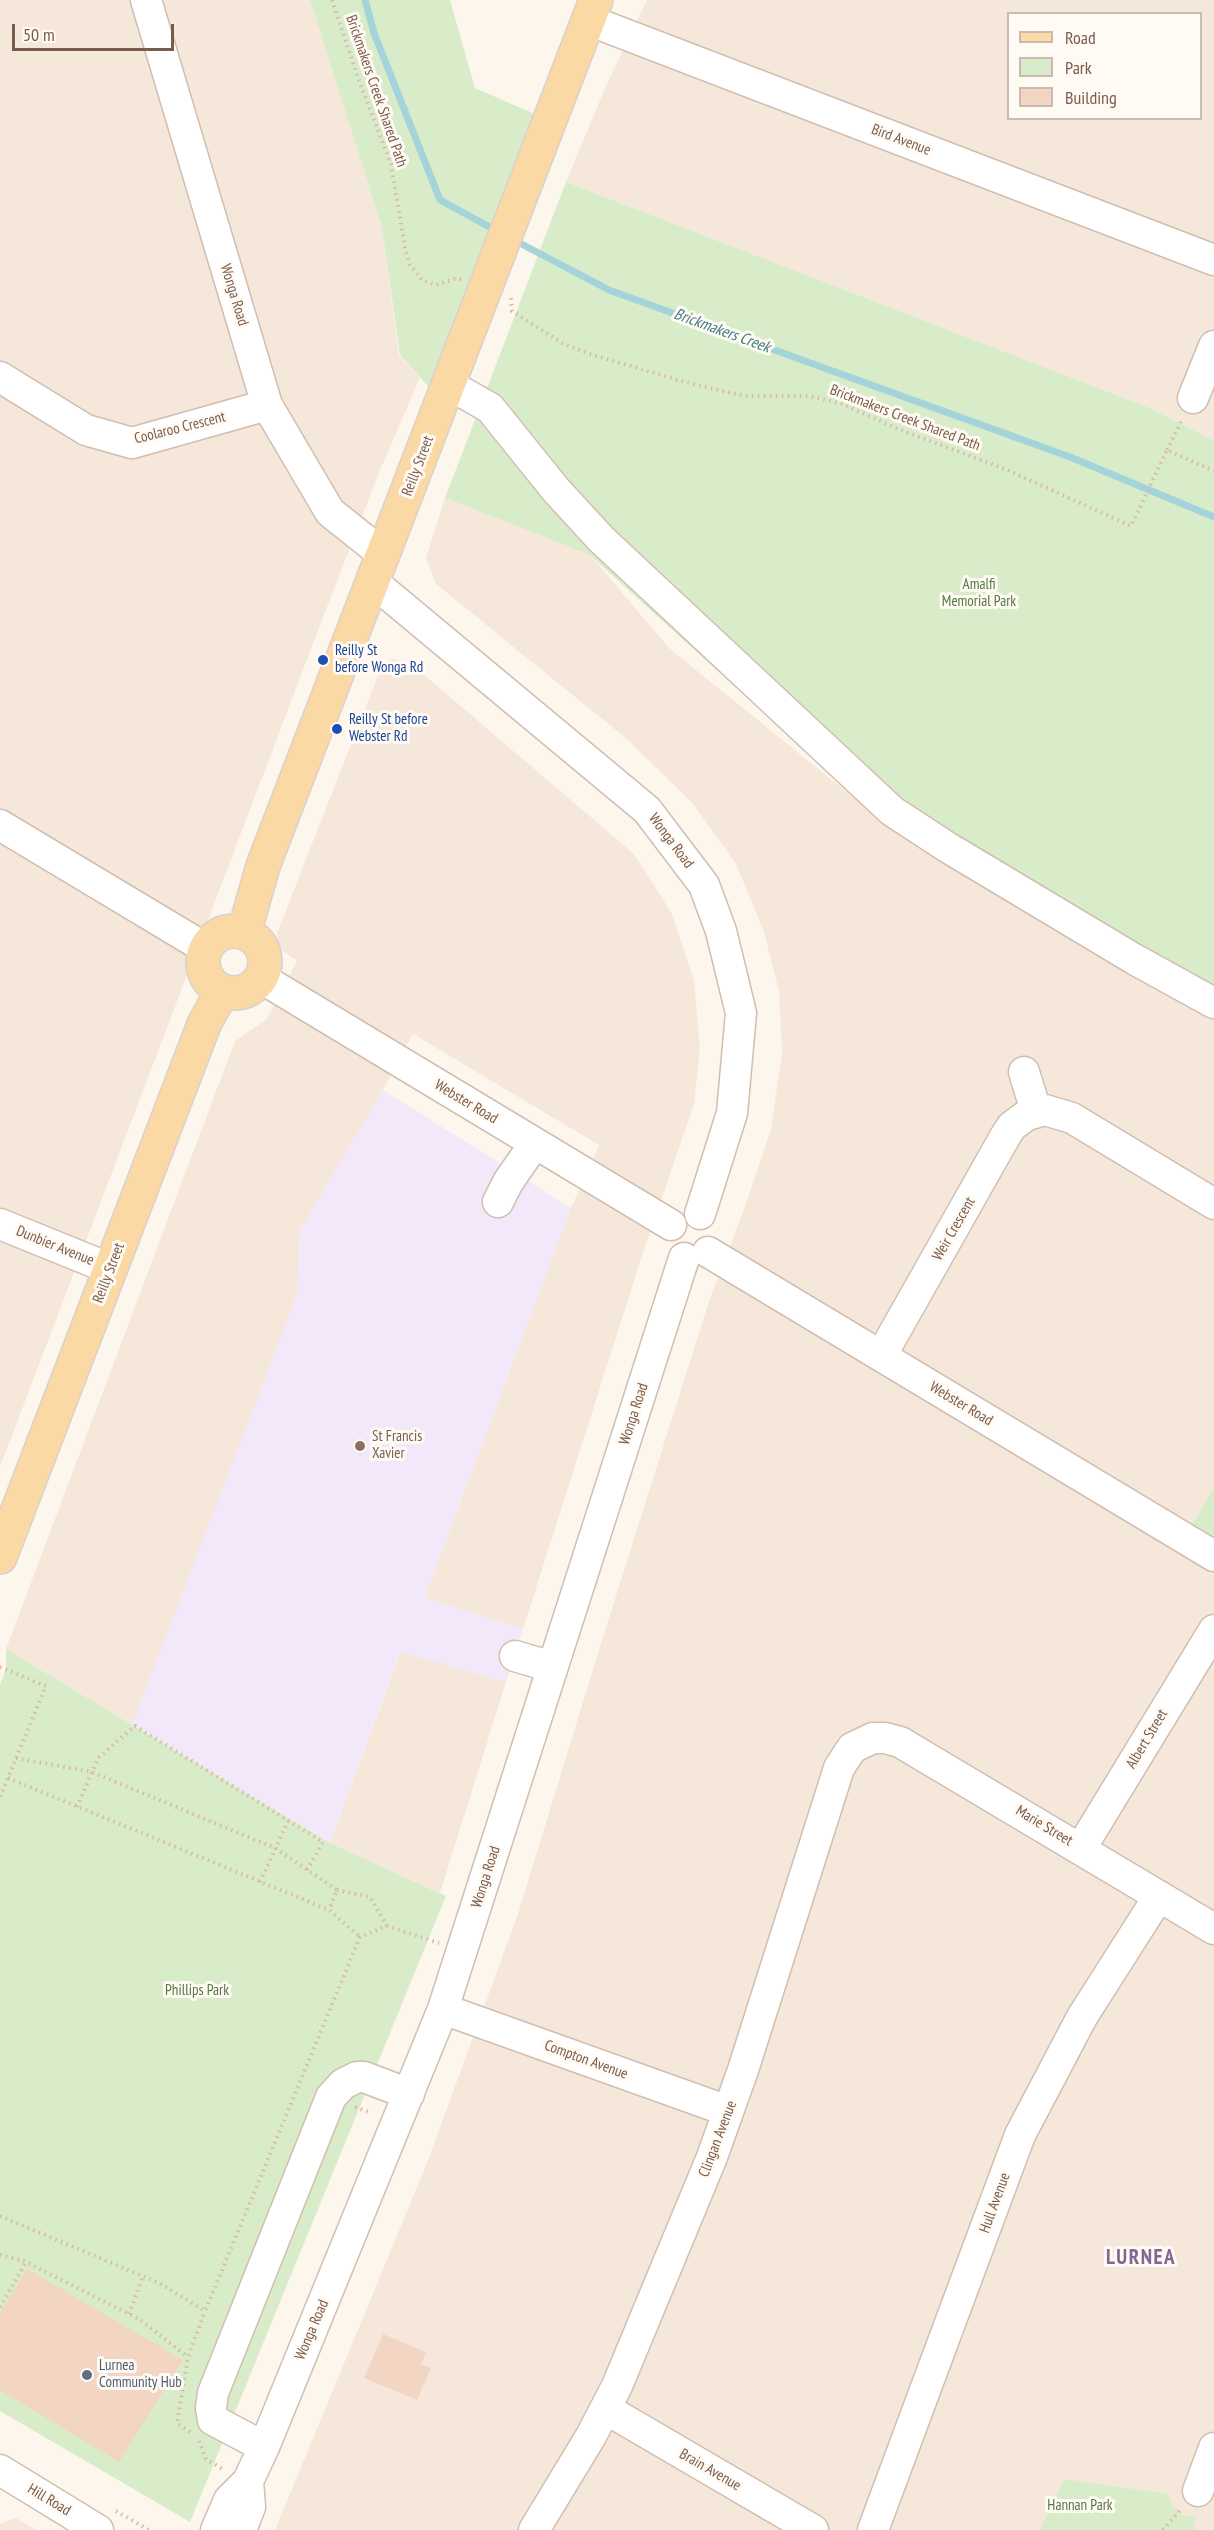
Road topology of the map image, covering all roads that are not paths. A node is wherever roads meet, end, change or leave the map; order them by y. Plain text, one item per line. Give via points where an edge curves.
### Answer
1 (146, 0) edge
2 (592, 10) edge
3 (1214, 260) edge
4 (1214, 346) edge
5 (0, 377) edge
6 (448, 384) junction
7 (1193, 398) road end
8 (267, 405) junction
9 (379, 568) junction
10 (0, 825) edge
11 (244, 933) junction
12 (205, 948) junction
13 (261, 978) junction
14 (222, 992) junction
15 (1214, 1003) edge
16 (1024, 1072) dead end
17 (1036, 1111) junction
18 (535, 1143) junction
19 (498, 1202) dead end
20 (1214, 1204) edge
21 (700, 1214) junction
22 (0, 1224) edge
23 (671, 1225) junction
24 (696, 1255) junction
25 (111, 1269) junction
26 (881, 1356) junction
27 (0, 1557) edge
28 (1214, 1557) edge
29 (1214, 1630) edge
30 (514, 1656) dead end
31 (552, 1667) junction
32 (869, 1739) joint
33 (1081, 1848) junction
34 (1159, 1896) junction
35 (1214, 1929) edge
36 (443, 2008) junction
37 (409, 2094) junction
38 (728, 2111) junction
39 (606, 2409) junction
40 (264, 2447) junction
41 (1214, 2448) edge
42 (0, 2471) edge
43 (248, 2481) junction
44 (1198, 2491) dead end
45 (98, 2530) edge
46 (216, 2530) edge
47 (241, 2530) edge
48 (534, 2530) edge
49 (813, 2530) edge
50 (873, 2530) edge

1 - 8 street, Wonga Road
2 - 3 street, Bird Avenue
2 - 6 main road, Reilly Street via 523,193 482,274
4 - 7 street
5 - 8 street, Coolaroo Crescent via 86,430 132,443
6 - 9 main road, Reilly Street
6 - 15 street via 490,408 601,539 892,811 1134,959
8 - 9 street, Wonga Road via 330,512
9 - 11 main road, Reilly Street via 263,866
9 - 21 street, Wonga Road via 647,810 704,885 721,931 741,1013 732,1113
10 - 12 street
11 - 12 main road via 222,933
11 - 13 main road via 254,938 265,957
12 - 14 main road via 203,969 207,979
13 - 14 main road via 244,992
13 - 18 street, Webster Road
14 - 25 main road, Reilly Street via 205,1022
16 - 17 street
17 - 20 street via 1054,1111 1072,1118
17 - 26 street, Weir Crescent via 1019,1120 1006,1135
18 - 19 street
18 - 23 street, Webster Road
21 - 23 street via 687,1213
21 - 24 street via 707,1218 715,1239
22 - 25 street, Dunbier Avenue
23 - 24 street via 672,1248
24 - 26 street, Webster Road
24 - 31 street, Wonga Road
25 - 27 main road, Reilly Street
26 - 28 street, Webster Road
29 - 33 street, Albert Street
30 - 31 street
31 - 36 street, Wonga Road
32 - 33 street, Marie Street via 885,1737 900,1742
32 - 38 street, Clingan Avenue via 852,1748 839,1768
33 - 34 street, Marie Street
34 - 35 street, Marie Street
34 - 50 street, Hull Avenue via 1082,2017 1020,2135
36 - 37 street, Wonga Road
36 - 38 street, Compton Avenue
37 - 40 street, Wonga Road
37 - 40 street via 357,2077 331,2097 213,2393 213,2420
38 - 39 street, Clingan Avenue
39 - 48 street, Clingan Avenue
39 - 49 street, Brain Avenue
40 - 43 street, Wonga Road
41 - 44 street
42 - 45 street, Hill Road
43 - 46 street, Wonga Road via 229,2500
43 - 47 street, Wonga Road via 250,2508

